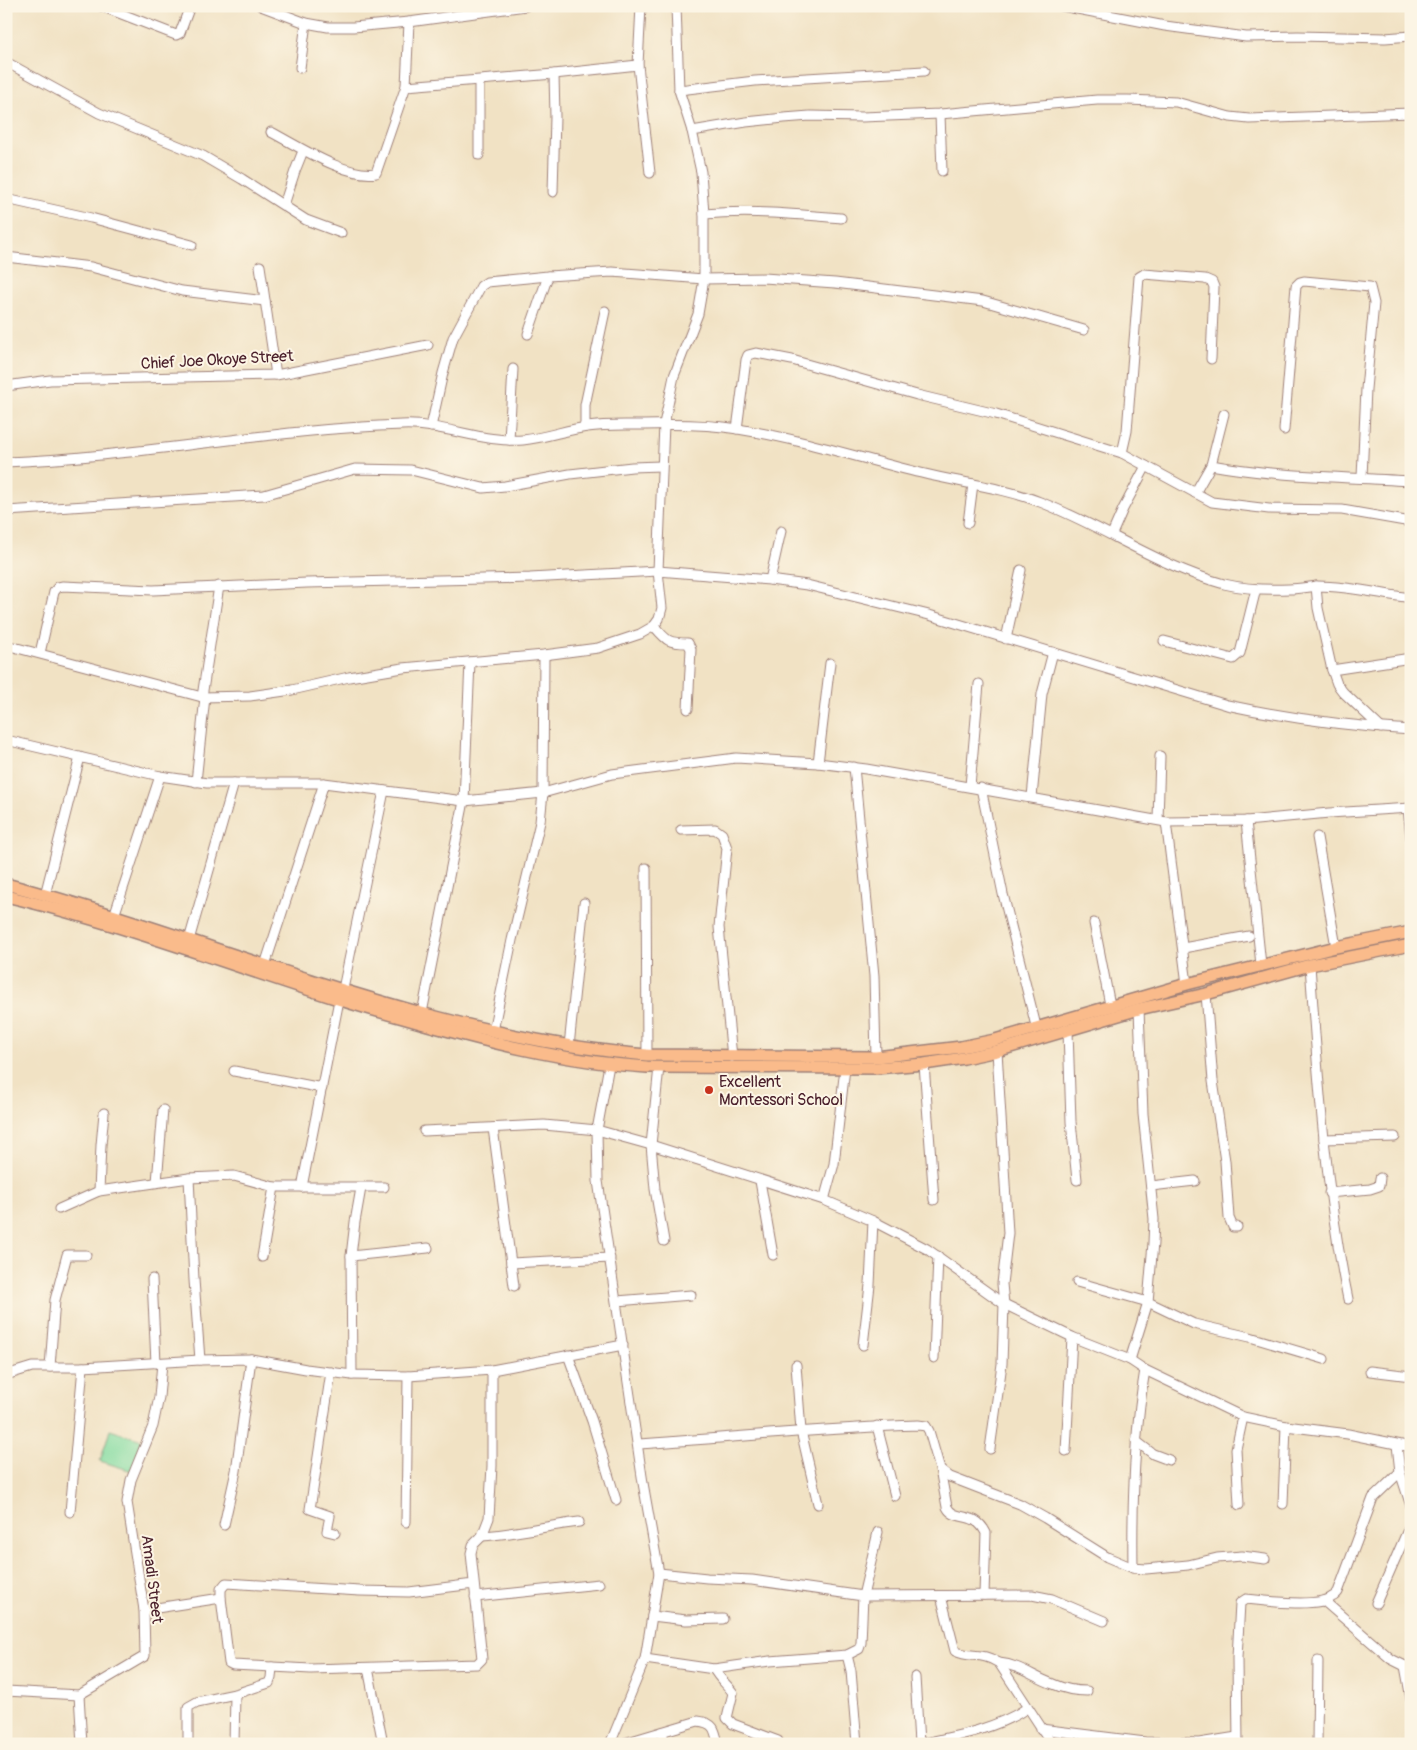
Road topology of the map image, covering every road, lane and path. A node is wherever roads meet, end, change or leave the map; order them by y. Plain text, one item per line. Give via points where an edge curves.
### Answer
1 (101, 6) edge
2 (190, 6) edge
3 (261, 6) edge
4 (526, 6) edge
5 (642, 6) edge
6 (676, 6) edge
7 (1062, 6) edge
8 (409, 22) junction
9 (306, 23) junction
10 (1411, 36) edge
11 (6, 62) edge
12 (638, 64) junction
13 (300, 68) dead end
14 (924, 71) dead end
15 (554, 74) junction
16 (479, 82) junction
17 (406, 86) junction
18 (679, 90) junction
19 (1411, 113) edge
20 (940, 114) junction
21 (692, 131) junction
22 (271, 132) dead end
23 (303, 151) junction
24 (479, 154) dead end
25 (942, 171) dead end
26 (650, 173) dead end
27 (553, 192) dead end
28 (6, 199) edge
29 (284, 205) junction
30 (704, 214) junction
31 (841, 218) dead end
32 (341, 233) dead end
33 (192, 245) dead end
34 (6, 257) edge
35 (260, 266) dead end
36 (548, 276) junction
37 (704, 279) junction
38 (265, 301) junction
39 (605, 311) dead end
40 (1084, 330) dead end
41 (528, 334) dead end
42 (428, 345) dead end
43 (1211, 359) dead end
44 (514, 369) dead end
45 (276, 375) junction
46 (6, 386) edge
47 (1224, 414) dead end
48 (664, 424) junction
49 (431, 427) junction
50 (585, 427) junction
51 (737, 429) junction
52 (1284, 430) dead end
53 (509, 440) junction
54 (1122, 453) junction
55 (6, 462) edge
56 (1211, 465) junction
57 (661, 466) junction
58 (1146, 466) junction
59 (1362, 478) junction
60 (1411, 481) edge
61 (973, 484) junction
62 (1196, 493) junction
63 (6, 511) edge
64 (1411, 522) edge
65 (968, 523) dead end
66 (781, 531) dead end
67 (1112, 534) junction
68 (1022, 570) dead end
69 (658, 571) junction
70 (770, 580) junction
71 (219, 586) junction
72 (1316, 586) junction
73 (1256, 589) junction
74 (1411, 598) edge
75 (654, 626) junction
76 (1006, 639) junction
77 (1164, 641) dead end
78 (6, 645) edge
79 (1053, 652) junction
80 (40, 653) junction
81 (544, 655) junction
82 (1411, 658) edge
83 (470, 662) junction
84 (830, 663) dead end
85 (1332, 670) junction
86 (978, 684) dead end
87 (204, 697) junction
88 (688, 709) dead end
89 (1382, 728) junction
90 (1411, 730) edge
91 (6, 740) edge
92 (1160, 756) dead end
93 (80, 757) junction
94 (818, 763) junction
95 (854, 767) junction
96 (160, 776) junction
97 (196, 782) junction
98 (234, 783) junction
99 (324, 783) junction
100 (970, 786) junction
101 (981, 788) junction
102 (384, 791) junction
103 (543, 793) junction
104 (1032, 797) junction
105 (464, 801) junction
106 (1409, 808) edge
107 (1162, 821) junction
108 (1246, 821) junction
109 (681, 830) dead end
110 (1317, 837) dead end
111 (1411, 838) edge
112 (646, 868) dead end
113 (6, 884) edge
114 (45, 895) junction
115 (6, 896) edge
116 (584, 903) dead end
117 (114, 916) junction
118 (1094, 923) dead end
119 (1411, 932) edge
120 (1249, 936) dead end
121 (189, 940) junction
122 (1411, 945) edge
123 (1336, 947) junction
124 (1182, 948) junction
125 (265, 964) junction
126 (1261, 965) junction
127 (1310, 965) junction
128 (1187, 984) junction
129 (1206, 994) junction
130 (341, 995) junction
131 (1110, 1005) junction
132 (1139, 1009) junction
133 (422, 1013) junction
134 (1036, 1026) junction
135 (493, 1031) junction
136 (1068, 1031) junction
137 (569, 1046) junction
138 (997, 1051) junction
139 (648, 1055) junction
140 (732, 1057) junction
141 (876, 1057) junction
142 (924, 1064) junction
143 (609, 1065) junction
144 (659, 1067) junction
145 (845, 1068) junction
146 (234, 1071) dead end
147 (322, 1088) junction
148 (164, 1110) dead end
149 (104, 1113) dead end
150 (493, 1128) junction
151 (597, 1130) junction
152 (424, 1131) dead end
153 (1395, 1137) dead end
154 (1324, 1139) junction
155 (651, 1145) junction
156 (189, 1178) junction
157 (1380, 1178) dead end
158 (1077, 1180) dead end
159 (760, 1181) junction
160 (1195, 1181) dead end
161 (157, 1182) junction
162 (1151, 1186) junction
163 (274, 1187) junction
164 (302, 1187) junction
165 (384, 1187) dead end
166 (361, 1188) junction
167 (99, 1191) junction
168 (1329, 1193) junction
169 (824, 1200) junction
170 (934, 1200) dead end
171 (59, 1209) dead end
172 (873, 1221) junction
173 (1237, 1228) dead end
174 (664, 1241) dead end
175 (428, 1248) dead end
176 (86, 1255) dead end
177 (773, 1255) dead end
178 (351, 1256) junction
179 (938, 1256) junction
180 (262, 1257) dead end
181 (610, 1258) junction
182 (511, 1264) junction
183 (152, 1279) dead end
184 (1077, 1282) dead end
185 (514, 1286) dead end
186 (691, 1295) dead end
187 (1348, 1299) dead end
188 (617, 1301) junction
189 (1148, 1302) junction
190 (1004, 1304) junction
191 (1072, 1337) junction
192 (623, 1345) junction
193 (863, 1345) dead end
194 (568, 1355) junction
195 (934, 1358) dead end
196 (1324, 1358) dead end
197 (251, 1359) junction
198 (200, 1360) junction
199 (1130, 1360) junction
200 (159, 1363) junction
201 (796, 1365) dead end
202 (50, 1367) junction
203 (83, 1367) junction
204 (492, 1370) junction
205 (1145, 1370) junction
206 (1370, 1371) dead end
207 (331, 1372) junction
208 (6, 1375) edge
209 (352, 1375) junction
210 (408, 1376) junction
211 (1411, 1376) edge
212 (1243, 1417) junction
213 (878, 1426) junction
214 (1286, 1426) junction
215 (801, 1431) junction
216 (1136, 1441) junction
217 (638, 1444) junction
218 (1397, 1444) junction
219 (1411, 1447) edge
220 (990, 1449) dead end
221 (1066, 1451) dead end
222 (1169, 1460) dead end
223 (940, 1469) junction
224 (1400, 1472) junction
225 (895, 1496) dead end
226 (616, 1500) dead end
227 (818, 1504) dead end
228 (1283, 1504) dead end
229 (1239, 1506) dead end
230 (1411, 1506) edge
231 (70, 1512) dead end
232 (406, 1522) dead end
233 (579, 1522) dead end
234 (1411, 1523) edge
235 (224, 1526) dead end
236 (878, 1532) dead end
237 (335, 1533) dead end
238 (482, 1536) junction
239 (1265, 1559) dead end
240 (1133, 1568) junction
241 (659, 1573) junction
242 (474, 1584) junction
243 (599, 1584) dead end
244 (984, 1595) junction
245 (864, 1596) junction
246 (941, 1596) junction
247 (475, 1597) junction
248 (221, 1598) junction
249 (1324, 1601) junction
250 (1376, 1603) dead end
251 (144, 1610) junction
252 (652, 1616) junction
253 (723, 1619) dead end
254 (1104, 1622) dead end
255 (847, 1654) junction
256 (645, 1659) junction
257 (1318, 1661) dead end
258 (998, 1663) junction
259 (1408, 1664) edge
260 (272, 1667) junction
261 (368, 1668) junction
262 (714, 1669) junction
263 (914, 1677) dead end
264 (6, 1691) edge
265 (1087, 1691) dead end
266 (235, 1694) junction
267 (79, 1695) junction
268 (1411, 1699) edge
269 (1027, 1708) junction
270 (1041, 1729) junction
271 (662, 1732) junction
272 (778, 1741) dead end
273 (1237, 1741) edge
274 (82, 1744) edge
275 (188, 1744) edge
276 (234, 1744) edge
277 (383, 1744) edge
278 (610, 1744) edge
279 (621, 1744) edge
280 (665, 1744) edge
281 (718, 1744) edge
282 (857, 1744) edge
283 (918, 1744) edge
284 (1052, 1744) edge
285 (1317, 1744) edge

1 - 2 street via 176,35 180,33
3 - 9 street
4 - 8 street
5 - 12 street
6 - 18 street
7 - 10 street via 1165,26 1246,37
8 - 9 street via 353,27
8 - 17 street
9 - 13 street
11 - 29 street via 99,113 203,156
12 - 15 street
12 - 26 street
14 - 18 street via 755,81
15 - 16 street
15 - 27 street
16 - 17 street
16 - 24 street
17 - 23 street via 376,173 367,175
18 - 21 street
19 - 20 street via 1249,119 1176,102 1097,100
20 - 21 street via 810,116
20 - 25 street
21 - 30 street via 701,172
22 - 23 street
23 - 29 street
28 - 33 street
29 - 32 street via 306,220
30 - 31 street via 777,212
30 - 37 street
34 - 38 street via 91,267 182,291
35 - 38 street
36 - 37 street via 612,272
36 - 41 street
36 - 49 street via 487,282 481,286 454,338
37 - 40 street via 826,282 974,300
37 - 48 street via 698,314 674,376
38 - 45 street
39 - 50 street via 585,405
42 - 45 street, Chief Joe Okoye Street
43 - 54 street via 1212,282 1144,274 1139,277 1127,431
44 - 53 street
45 - 46 street, Chief Joe Okoye Street via 50,380
47 - 56 street
48 - 50 street
48 - 51 street
48 - 57 street
49 - 53 street via 493,440
49 - 55 street via 405,424 338,428 72,459
50 - 53 street via 550,436
51 - 54 street via 746,360 748,355 756,353 996,414
51 - 61 street
52 - 59 street via 1296,286 1304,281 1370,287 1374,303
54 - 58 street
56 - 59 street via 1295,476
56 - 62 street
57 - 63 street via 577,473 483,488 410,470 355,468 264,495
57 - 69 street
58 - 62 street
58 - 67 street
59 - 60 street
61 - 65 street
61 - 67 street via 1012,492 1064,511
62 - 64 street via 1212,502 1235,506 1342,510
66 - 70 street
67 - 73 street via 1158,560 1227,584
68 - 76 street
69 - 70 street
69 - 71 street via 530,578
69 - 75 street via 662,608
70 - 76 street via 807,585
71 - 80 street via 153,590 58,587 54,592
71 - 87 street
72 - 73 street via 1291,590
72 - 74 street
72 - 85 street
73 - 77 street via 1240,653 1233,659
75 - 81 street via 598,648
75 - 88 street via 671,643 690,645
76 - 79 street
78 - 80 street
79 - 89 street via 1227,705
79 - 104 street via 1042,694
80 - 87 street
81 - 83 street
81 - 103 street
82 - 85 street
83 - 87 street via 403,668 250,696
83 - 105 street
84 - 94 street
85 - 89 street via 1343,692
86 - 100 street
87 - 97 street
89 - 90 street
91 - 93 street
92 - 107 street
93 - 96 street
93 - 114 street
94 - 95 street
94 - 103 street via 736,758 612,774
95 - 100 street
95 - 141 street via 874,976
96 - 97 street
96 - 117 street
97 - 98 street
98 - 99 street
98 - 121 street
99 - 102 street
99 - 125 street
100 - 101 street
101 - 104 street
101 - 134 street
102 - 105 street
102 - 130 street
103 - 105 street
103 - 135 street via 540,822
104 - 107 street
105 - 133 street
106 - 108 street
106 - 111 street
107 - 108 street
107 - 124 street
108 - 126 street
109 - 140 street via 715,829 722,834 727,848 719,927
110 - 123 street
112 - 139 street
113 - 114 main road
114 - 117 main road
115 - 130 main road via 87,917
116 - 137 street
117 - 121 main road
118 - 131 street
119 - 123 main road
120 - 124 street
121 - 125 main road
122 - 127 main road
123 - 126 main road
124 - 128 street
125 - 130 main road
126 - 128 main road
127 - 129 main road
127 - 154 street
128 - 131 main road
129 - 132 main road
129 - 173 street via 1229,1218
130 - 133 main road
130 - 143 main road via 494,1043
130 - 147 street
131 - 134 main road
132 - 136 main road
132 - 162 street
133 - 135 main road
134 - 141 main road via 961,1047
135 - 137 main road
136 - 138 main road
136 - 158 street
137 - 139 main road
138 - 142 main road
138 - 190 street via 1008,1233 1002,1284
139 - 140 main road
140 - 141 main road
142 - 145 main road
142 - 170 street
143 - 144 main road
143 - 151 street
144 - 145 main road
144 - 155 street
145 - 169 street via 834,1164
146 - 147 street
147 - 164 street
148 - 161 street
149 - 167 street
150 - 151 street via 544,1124
150 - 152 street
150 - 182 street
151 - 155 street
151 - 181 street via 598,1181
153 - 154 street
154 - 168 street
155 - 159 street
155 - 174 street
156 - 161 street
156 - 163 street via 234,1176
156 - 198 street
157 - 168 street via 1379,1186 1370,1190
159 - 169 street
159 - 177 street
160 - 162 street
161 - 167 street
162 - 189 street via 1154,1219
163 - 164 street
163 - 180 street
164 - 166 street
165 - 166 street
166 - 178 street
167 - 171 street
168 - 187 street
169 - 172 street
172 - 179 street
172 - 193 street
175 - 178 street
176 - 202 street via 67,1254 55,1300
178 - 209 street
179 - 190 street
179 - 195 street
181 - 182 street
181 - 188 street
182 - 185 street
183 - 200 street, Amadi Street
184 - 189 street
186 - 188 street
188 - 192 street
189 - 196 street via 1194,1324
189 - 199 street
190 - 191 street
190 - 220 street via 1002,1364
191 - 199 street
191 - 221 street
192 - 194 street
192 - 217 street
194 - 204 street
194 - 226 street
197 - 198 street
197 - 207 street
197 - 235 street via 236,1471
198 - 200 street
199 - 205 street
200 - 203 street
200 - 251 street, Amadi Street via 159,1396 153,1426 131,1480 126,1502
201 - 215 street
202 - 203 street
202 - 208 street via 32,1367
203 - 231 street
204 - 210 street
204 - 238 street via 489,1518
205 - 212 street
205 - 216 street
206 - 211 street
207 - 209 street
207 - 237 street via 310,1508 330,1516 326,1531
209 - 210 street
210 - 232 street
212 - 214 street
212 - 229 street via 1236,1449
213 - 215 street
213 - 223 street via 926,1426
213 - 225 street
214 - 218 street
214 - 228 street
215 - 217 street
215 - 227 street
216 - 222 street via 1153,1454
216 - 240 street
217 - 241 street
218 - 219 street
218 - 224 street
223 - 240 street via 950,1477 1020,1504 1107,1557
223 - 244 street via 949,1512 976,1520 986,1533
224 - 230 street
224 - 249 street via 1373,1498 1338,1592
233 - 238 street
234 - 250 street
236 - 245 street
238 - 242 street via 470,1553
239 - 240 street via 1217,1558 1188,1565
241 - 245 street via 752,1580
241 - 252 street
242 - 247 street
242 - 248 street via 409,1592 226,1584 221,1589
243 - 247 street
244 - 246 street
244 - 254 street via 1032,1594 1052,1598
245 - 246 street
245 - 255 street via 860,1646
246 - 258 street via 955,1651 990,1657
247 - 261 street via 482,1659 477,1664
248 - 251 street
248 - 260 street via 229,1663 233,1666
249 - 259 street via 1391,1659
249 - 273 street via 1296,1603 1246,1599 1240,1603
251 - 267 street, Amadi Street via 145,1656
252 - 253 street via 686,1620
252 - 256 street
255 - 262 street
255 - 282 street
256 - 262 street
256 - 278 street
257 - 285 street
258 - 265 street via 1011,1664 1074,1691
258 - 269 street
259 - 268 street
260 - 261 street
260 - 266 street via 269,1682
261 - 277 street
262 - 272 street via 733,1693 727,1718 733,1724
263 - 283 street
264 - 267 street
266 - 275 street via 188,1707
266 - 276 street
267 - 274 street
269 - 270 street
269 - 283 street via 979,1729
270 - 273 street via 1145,1742
270 - 284 street
271 - 279 street
271 - 280 street
271 - 281 street via 706,1722 715,1731

